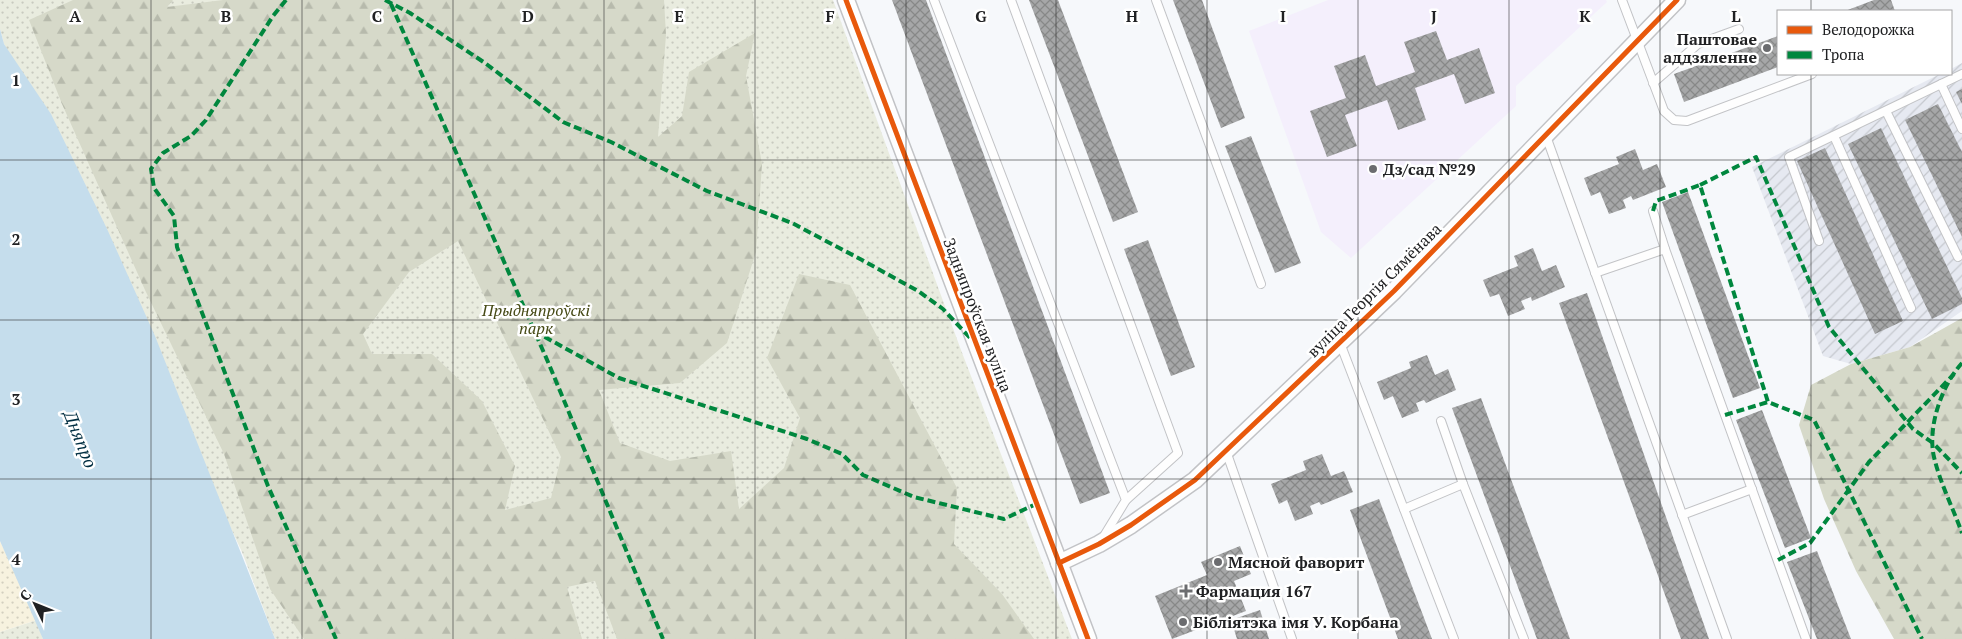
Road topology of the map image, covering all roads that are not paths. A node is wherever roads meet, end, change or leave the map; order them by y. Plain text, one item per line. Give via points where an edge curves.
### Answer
1 (846, 0) edge
2 (934, 0) edge
3 (1011, 0) edge
4 (1156, 0) edge
5 (1622, 0) edge
6 (1677, 0) edge
7 (1739, 29) dead end
8 (1636, 41) junction
9 (1962, 74) edge
10 (1809, 75) edge
11 (1653, 83) junction
12 (1941, 84) junction
13 (1886, 111) junction
14 (1962, 129) edge
15 (1545, 134) junction
16 (1834, 136) junction
17 (1653, 211) dead end
18 (1820, 241) dead end
19 (1665, 249) junction
20 (1958, 257) dead end
21 (1595, 273) junction
22 (1261, 284) dead end
23 (1911, 308) dead end
24 (1340, 343) junction
25 (1441, 421) dead end
26 (1226, 451) junction
27 (1463, 484) junction
28 (1752, 489) junction
29 (1126, 500) junction
30 (1404, 509) junction
31 (1682, 515) junction
32 (1099, 544) junction
33 (1059, 562) junction
34 (1088, 639) edge
35 (1292, 639) edge
36 (1454, 639) edge
37 (1524, 639) edge
38 (1727, 639) edge
39 (1806, 639) edge

1 - 33 street, Задняпроўская вуліца
2 - 29 lane
3 - 29 lane via 1178,453
4 - 22 lane
5 - 8 lane
6 - 8 street, вуліца Георгія Сямёнава
7 - 11 lane via 1698,44
8 - 11 lane
8 - 15 street, вуліца Георгія Сямёнава
9 - 12 lane
10 - 11 lane via 1688,121 1674,120 1664,111
12 - 13 lane
12 - 14 lane
13 - 16 lane
13 - 20 lane
15 - 21 lane
15 - 24 street, вуліца Георгія Сямёнава
16 - 18 lane via 1789,157
16 - 23 lane
17 - 19 lane
19 - 21 lane
19 - 28 lane
21 - 31 lane
24 - 26 street, вуліца Георгія Сямёнава
24 - 30 lane
25 - 27 lane
26 - 32 street, вуліца Георгія Сямёнава via 1196,480
26 - 35 lane
27 - 30 lane
27 - 37 lane
28 - 31 lane
28 - 39 lane
29 - 32 lane
30 - 36 lane
31 - 38 lane
32 - 33 street, вуліца Георгія Сямёнава
33 - 34 street, Задняпроўская вуліца

